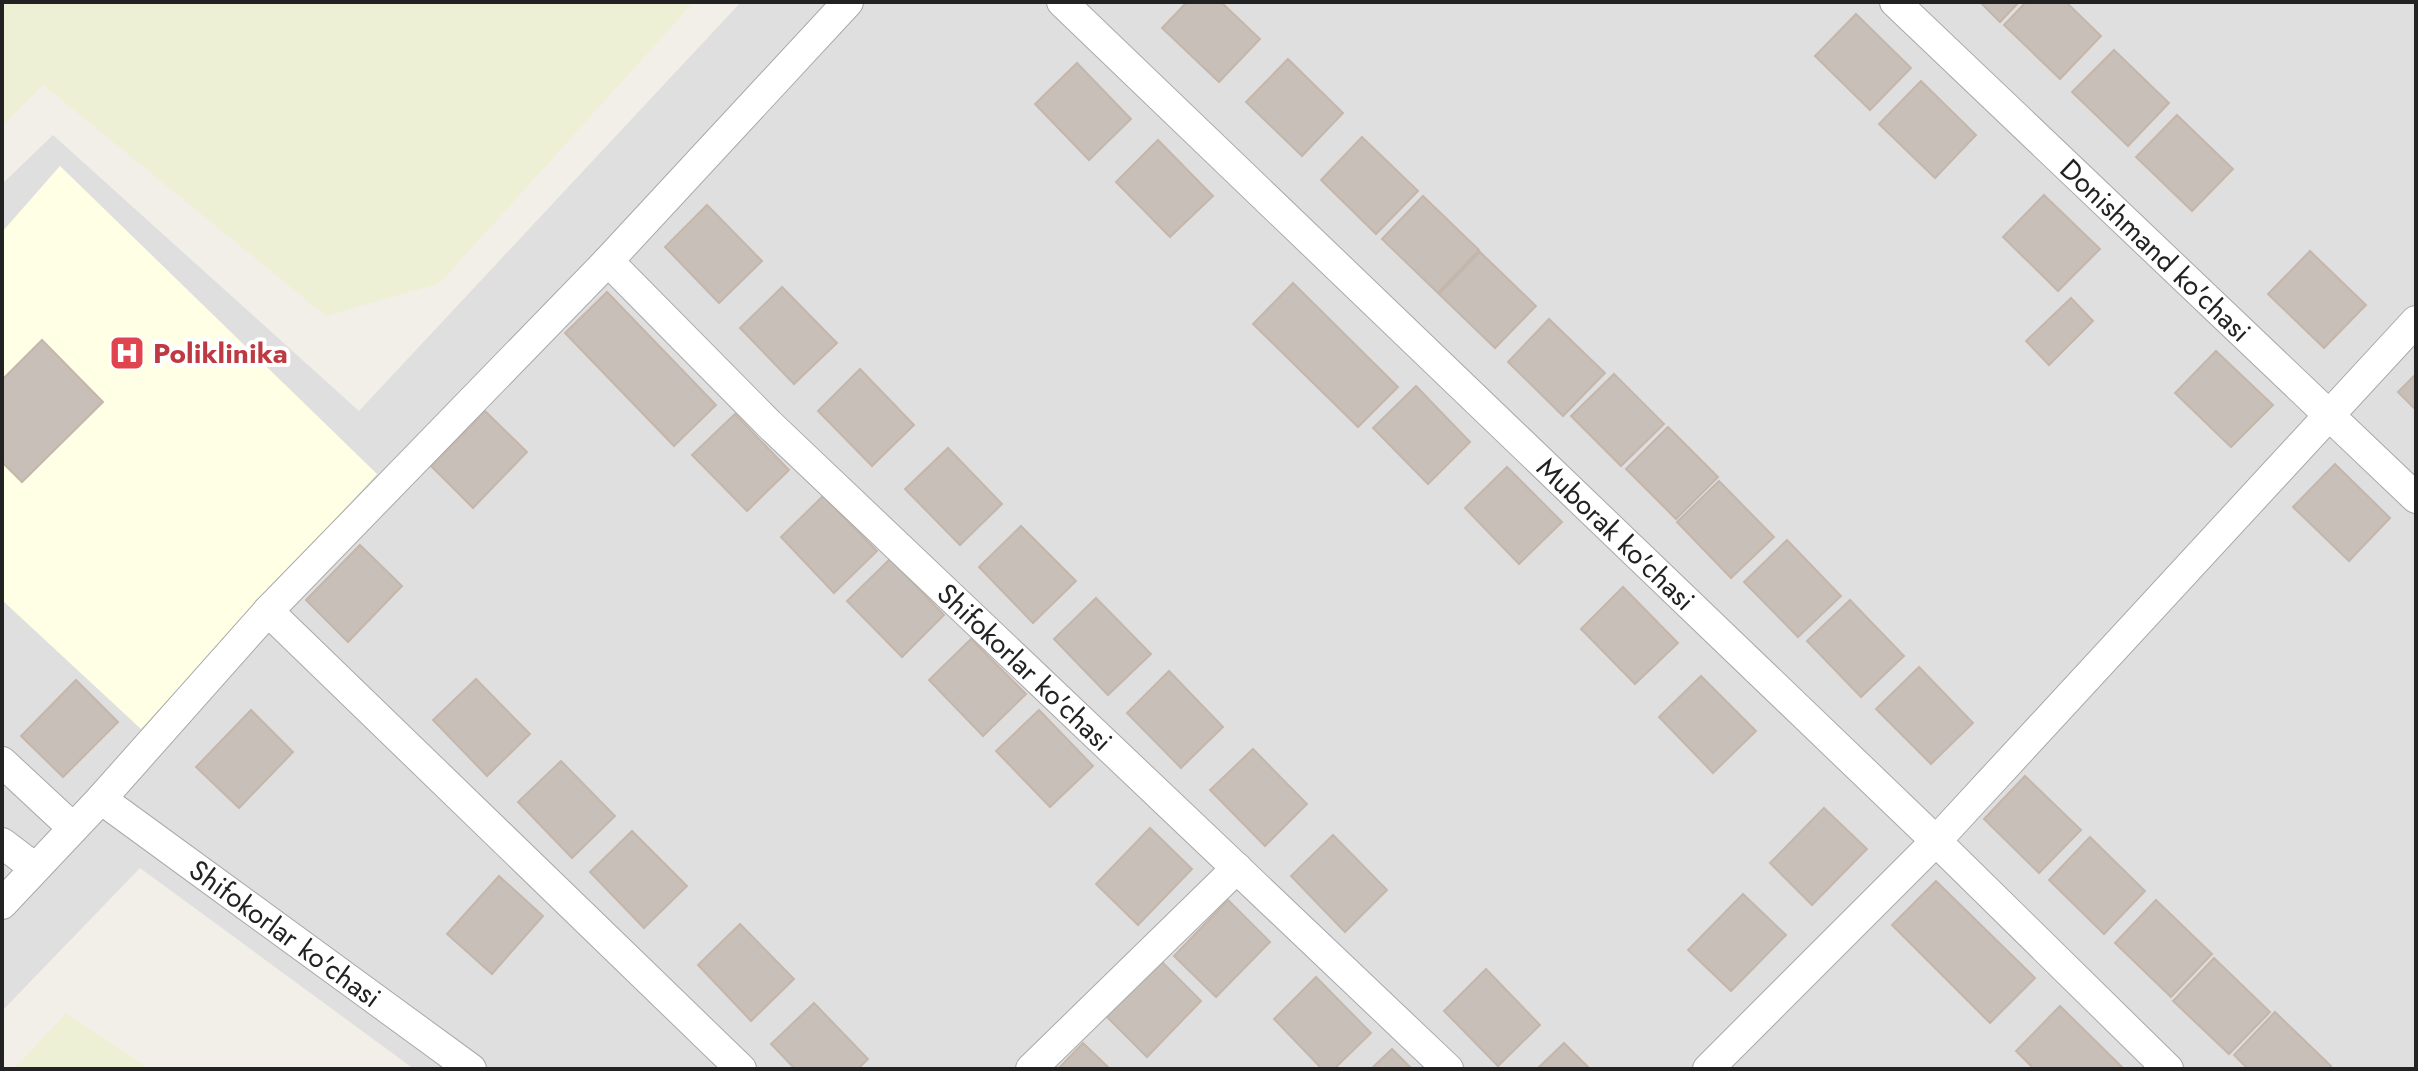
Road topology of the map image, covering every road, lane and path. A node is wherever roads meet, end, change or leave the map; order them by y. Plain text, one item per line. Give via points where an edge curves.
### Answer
1 (848, 2) edge
2 (1062, 2) edge
3 (1895, 2) edge
4 (608, 261) junction
5 (2416, 321) edge
6 (2329, 415) junction
7 (2416, 498) edge
8 (268, 611) junction
9 (2, 762) edge
10 (101, 799) junction
11 (73, 828) junction
12 (1936, 841) junction
13 (2, 843) edge
14 (35, 868) junction
15 (1237, 868) junction
16 (2, 904) edge
17 (471, 1069) edge
18 (741, 1069) edge
19 (1031, 1069) edge
20 (1448, 1069) edge
21 (1708, 1069) edge
22 (2168, 1069) edge

1 - 4 street
2 - 12 street, Muborak ko'chasi
3 - 6 street, Donishmand ko'chasi
4 - 8 street
4 - 15 street, Shifokorlar ko'chasi via 769,424
5 - 6 street
6 - 7 street, Donishmand ko'chasi
6 - 12 street
8 - 10 street
8 - 18 street
9 - 11 street
10 - 11 street
10 - 17 street, Shifokorlar ko'chasi
11 - 14 street
12 - 21 street
12 - 22 street, Muborak ko'chasi
13 - 14 street
14 - 16 street
15 - 19 street
15 - 20 street, Shifokorlar ko'chasi

